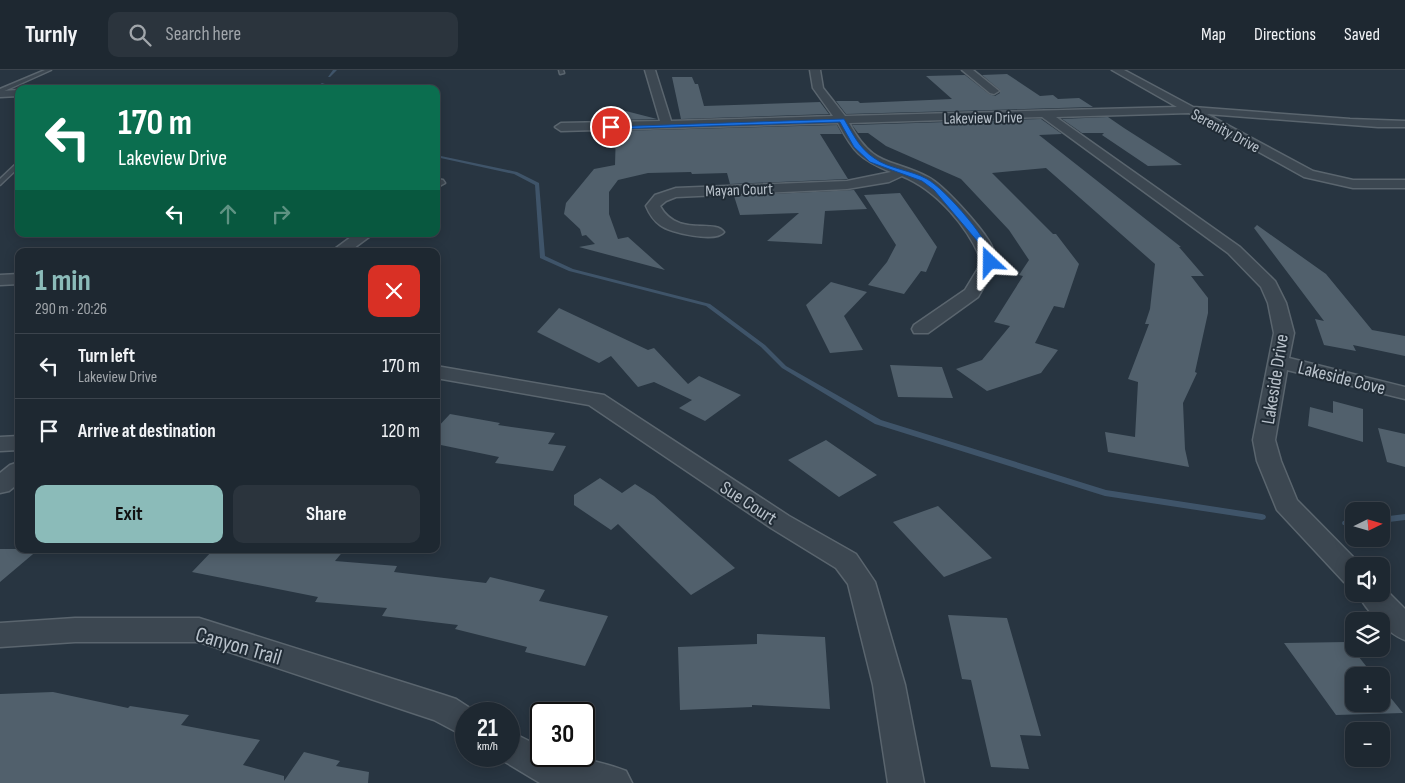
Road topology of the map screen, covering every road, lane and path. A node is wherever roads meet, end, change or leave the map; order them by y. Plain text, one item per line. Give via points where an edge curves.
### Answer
1 (50, 70) edge
2 (650, 70) edge
3 (815, 70) edge
4 (967, 70) edge
5 (1117, 70) edge
6 (15, 85) edge
7 (16, 85) edge
8 (994, 91) dead end
9 (0, 92) edge
10 (15, 93) edge
11 (1187, 110) junction
12 (1046, 115) junction
13 (842, 120) junction
14 (667, 124) junction
15 (1405, 124) edge
16 (561, 127) dead end
17 (15, 167) edge
18 (902, 171) junction
19 (0, 183) edge
20 (1405, 184) edge
21 (716, 232) dead end
22 (361, 237) edge
23 (344, 248) edge
24 (15, 279) edge
25 (0, 280) edge
26 (921, 329) dead end
27 (1279, 362) junction
28 (440, 373) edge
29 (1405, 393) edge
30 (15, 443) edge
31 (0, 444) edge
32 (15, 473) edge
33 (0, 484) edge
34 (1345, 566) edge
35 (1380, 602) edge
36 (1405, 628) edge
37 (0, 635) edge
38 (455, 716) edge
39 (520, 752) edge
40 (614, 783) edge
41 (906, 783) edge

1 - 7 lane
2 - 14 street
3 - 13 street via 818,88
4 - 8 street
5 - 11 street, Serenity Drive
6 - 9 lane
9 - 10 street
11 - 12 street, Lakeview Drive
11 - 15 street, Lakeview Drive
11 - 20 street, Serenity Drive via 1309,174 1338,182
12 - 13 street, Lakeview Drive
12 - 27 street, Lakeside Drive via 1191,218 1256,270 1269,285 1277,303 1284,333
13 - 14 street, Lakeview Drive
13 - 18 street via 863,153 886,167
14 - 16 street, Lakeview Drive
17 - 19 lane
18 - 21 street, Mayan Court via 889,178 848,185 669,194 661,196 653,206 657,217 668,225 689,231
18 - 26 street via 924,180 955,208 982,242 990,262 972,292
22 - 23 street
24 - 25 street
27 - 29 street, Lakeside Cove
27 - 34 street, Lakeside Drive via 1264,440 1269,461 1286,504
28 - 41 street, Sue Court via 596,400 780,522 846,561 861,582 889,685
30 - 31 street
32 - 33 street
35 - 36 street
37 - 38 street, Canyon Trail via 75,630 199,630 444,709
39 - 40 street via 553,772

